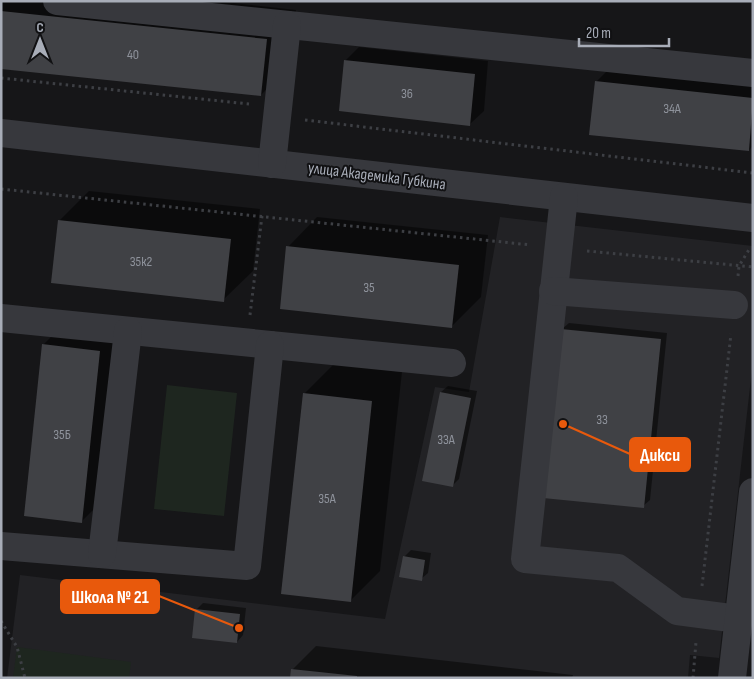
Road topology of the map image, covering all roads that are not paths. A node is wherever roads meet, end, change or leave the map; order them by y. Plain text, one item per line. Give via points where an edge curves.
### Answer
1 (57, 1) edge
2 (287, 25) junction
3 (753, 73) edge
4 (1, 133) edge
5 (272, 164) junction
6 (564, 197) junction
7 (752, 230) edge
8 (553, 290) junction
9 (734, 305) road end
10 (1, 318) edge
11 (128, 331) junction
12 (258, 344) junction
13 (452, 363) dead end
14 (753, 492) edge
15 (1, 546) edge
16 (102, 554) junction
17 (738, 619) junction
18 (732, 678) edge

1 - 2 street
2 - 3 street
2 - 5 street
4 - 5 street, улица Академика Губкина
5 - 6 street, улица Академика Губкина
6 - 7 street, улица Академика Губкина
6 - 8 street
8 - 9 street
8 - 17 street via 525,559 618,568 677,610
10 - 11 street
11 - 12 street
11 - 16 street
12 - 13 street
12 - 16 street via 247,566
14 - 17 street
15 - 16 street
17 - 18 street

